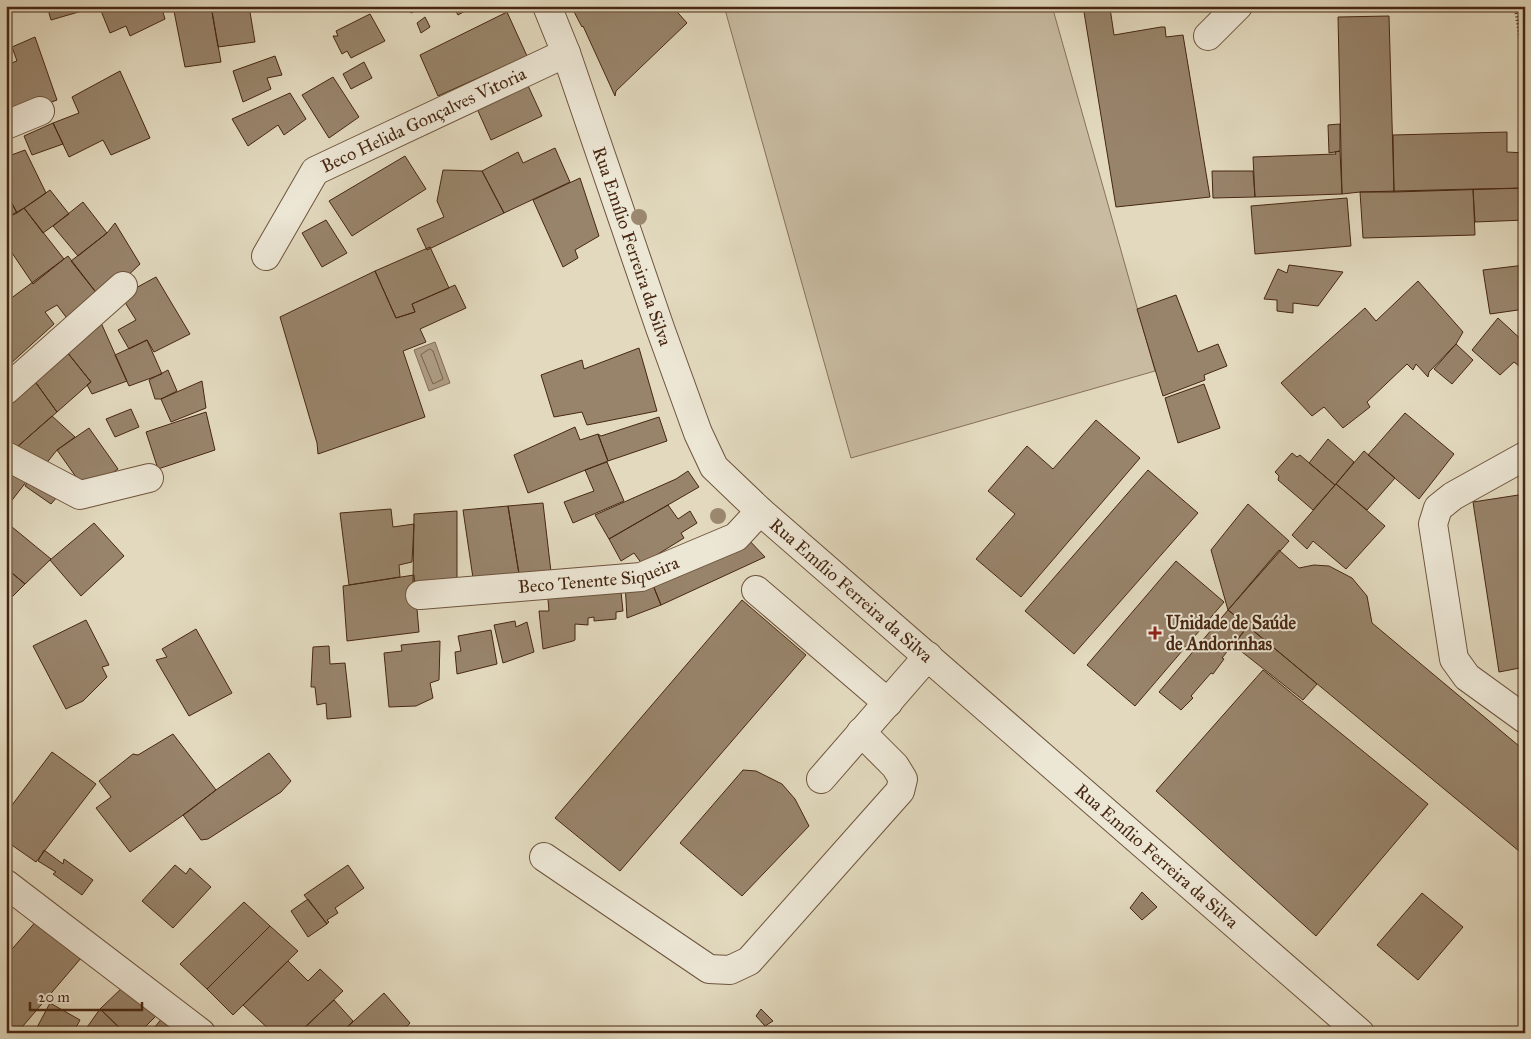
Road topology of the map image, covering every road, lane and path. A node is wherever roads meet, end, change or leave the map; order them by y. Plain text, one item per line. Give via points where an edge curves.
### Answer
1 (547, 6) edge
2 (1238, 6) edge
3 (1515, 6) edge
4 (1208, 36) dead end
5 (566, 53) junction
6 (1525, 70) edge
7 (40, 111) dead end
8 (6, 125) edge
9 (266, 256) dead end
10 (123, 286) dead end
11 (6, 390) edge
12 (6, 456) edge
13 (1525, 456) edge
14 (149, 478) dead end
15 (760, 511) junction
16 (756, 590) dead end
17 (420, 595) dead end
18 (928, 656) junction
19 (888, 702) junction
20 (1525, 719) edge
21 (862, 732) junction
22 (821, 778) dead end
23 (544, 856) dead end
24 (6, 884) edge
25 (201, 1033) edge
26 (1360, 1033) edge

1 - 5 street, Rua Emílio Ferreira da Silva
2 - 4 street
3 - 6 path
5 - 9 street, Beco Helida Gonçalves Vitoria via 315,171
5 - 15 street, Rua Emílio Ferreira da Silva via 698,433 714,467
7 - 8 street
10 - 11 street
12 - 14 street via 80,495
13 - 20 street via 1454,496 1438,508 1432,524 1454,659 1467,677
15 - 17 street, Beco Tenente Siqueira via 736,537 641,577
15 - 18 street, Rua Emílio Ferreira da Silva
16 - 19 street
18 - 19 street
18 - 26 street, Rua Emílio Ferreira da Silva
19 - 21 street
21 - 22 street
21 - 23 street via 903,778 900,791 749,961 730,970 709,969
24 - 25 street

